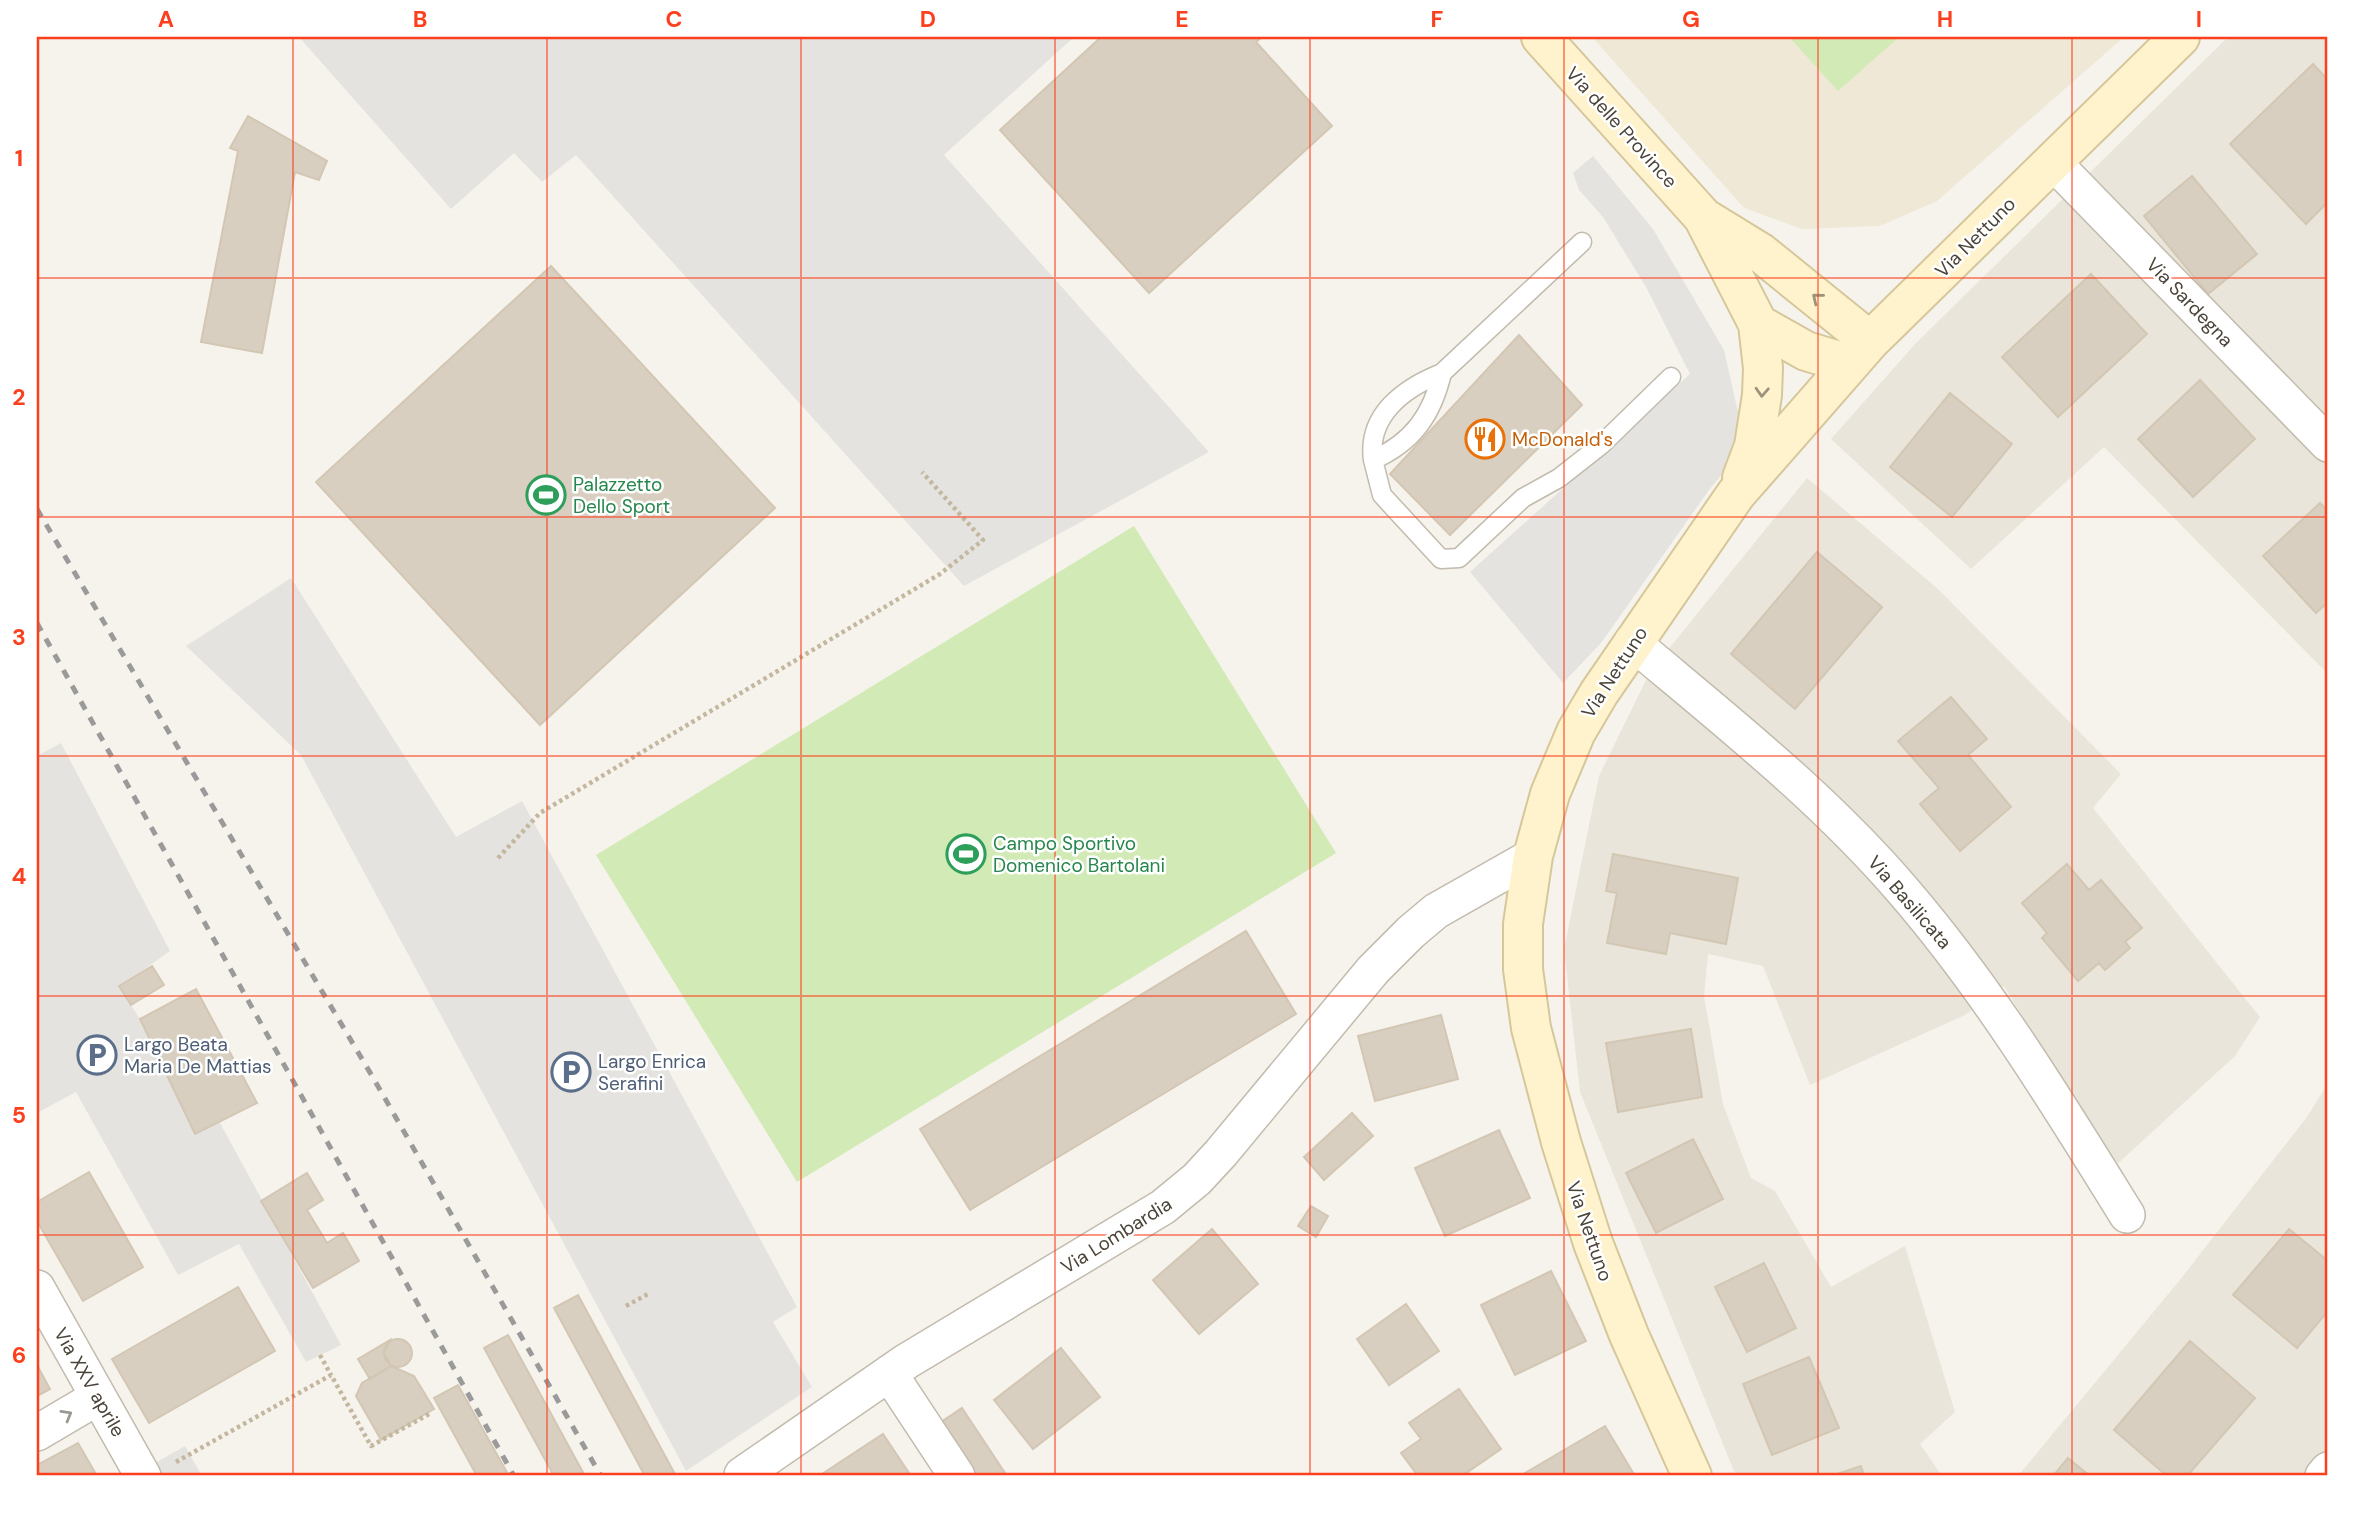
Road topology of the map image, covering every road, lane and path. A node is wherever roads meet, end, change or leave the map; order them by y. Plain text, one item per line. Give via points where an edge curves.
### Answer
1 (1541, 37) edge
2 (2180, 37) edge
3 (2052, 161) junction
4 (1703, 217) junction
5 (1582, 243) dead end
6 (1758, 324) junction
7 (1860, 353) junction
8 (1442, 373) junction
9 (1671, 377) dead end
10 (2328, 444) edge
11 (1373, 460) junction
12 (922, 472) dead end
13 (1736, 494) junction
14 (1632, 642) junction
15 (1533, 856) junction
16 (498, 858) dead end
17 (2127, 1214) dead end
18 (37, 1288) edge
19 (648, 1294) dead end
20 (626, 1306) dead end
21 (320, 1355) dead end
22 (889, 1373) junction
23 (331, 1375) junction
24 (98, 1397) junction
25 (432, 1413) dead end
26 (37, 1433) edge
27 (2328, 1470) edge
28 (156, 1471) edge
29 (742, 1475) edge
30 (957, 1476) edge
31 (1692, 1476) edge
32 (2323, 1476) edge

1 - 4 street, Via delle Province
2 - 3 street, Via Nettuno
3 - 7 street, Via Nettuno
3 - 10 street, Via Sardegna
4 - 6 street, Via delle Province
7 -> 4 street, Via delle Province via 1761,253
5 - 8 lane
6 - 7 street via 1806,351
6 -> 13 street, Via delle Province via 1763,368 1760,421
7 - 13 street, Via Nettuno
8 - 11 lane via 1435,403 1417,429 1394,451
8 - 11 lane via 1416,383 1378,421 1370,440
9 - 11 lane via 1601,445 1559,478 1523,498 1459,558 1441,559 1382,495
12 - 16 path via 983,540 940,574 540,814
13 - 14 street, Via Nettuno
14 - 15 street, Via Nettuno via 1562,762
14 - 17 street, Via Basilicata via 1819,802 1904,892 1995,1009
15 - 22 street, Via Lombardia via 1436,911 1411,932 1181,1194 1129,1230
15 - 31 street, Via Nettuno via 1523,924 1523,969 1546,1089 1610,1288
18 - 24 street, Via XXV aprile
19 - 20 path
21 - 23 path
22 - 29 street, Via Lombardia
22 - 30 street
23 - 25 path via 371,1446
23 - 28 path
26 -> 24 street
24 - 28 street, Via XXV aprile
27 - 32 street

